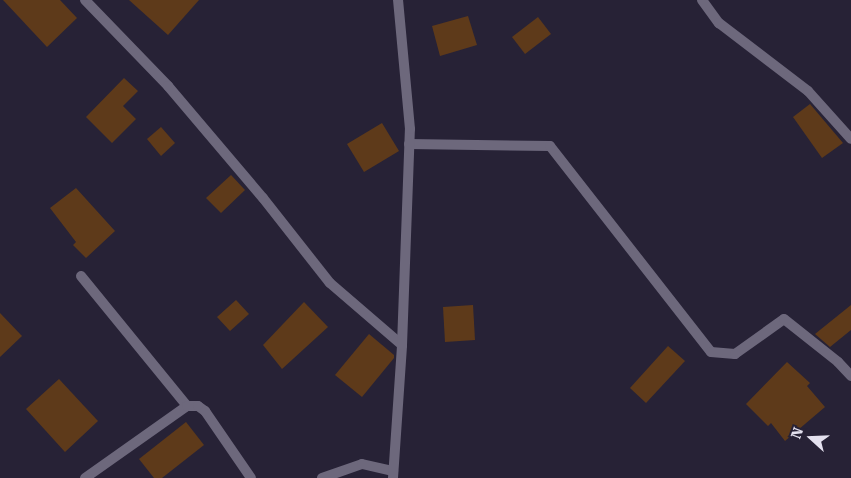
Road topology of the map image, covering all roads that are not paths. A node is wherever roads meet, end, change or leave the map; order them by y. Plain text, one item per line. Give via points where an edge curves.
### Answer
1 (84, 0) edge
2 (398, 0) edge
3 (702, 0) edge
4 (851, 139) edge
5 (409, 144) junction
6 (82, 276) dead end
7 (402, 345) junction
8 (851, 376) edge
9 (187, 406) junction
10 (393, 475) edge
11 (85, 478) edge
12 (252, 478) edge
13 (322, 478) edge

1 - 7 street via 168,86 330,283
2 - 5 street
3 - 4 street via 719,23 808,91
5 - 7 street
5 - 8 street via 550,146 711,352 735,354 784,319
6 - 9 street
7 - 10 street
9 - 11 street
9 - 12 street via 198,406 205,411
10 - 13 street via 362,464

